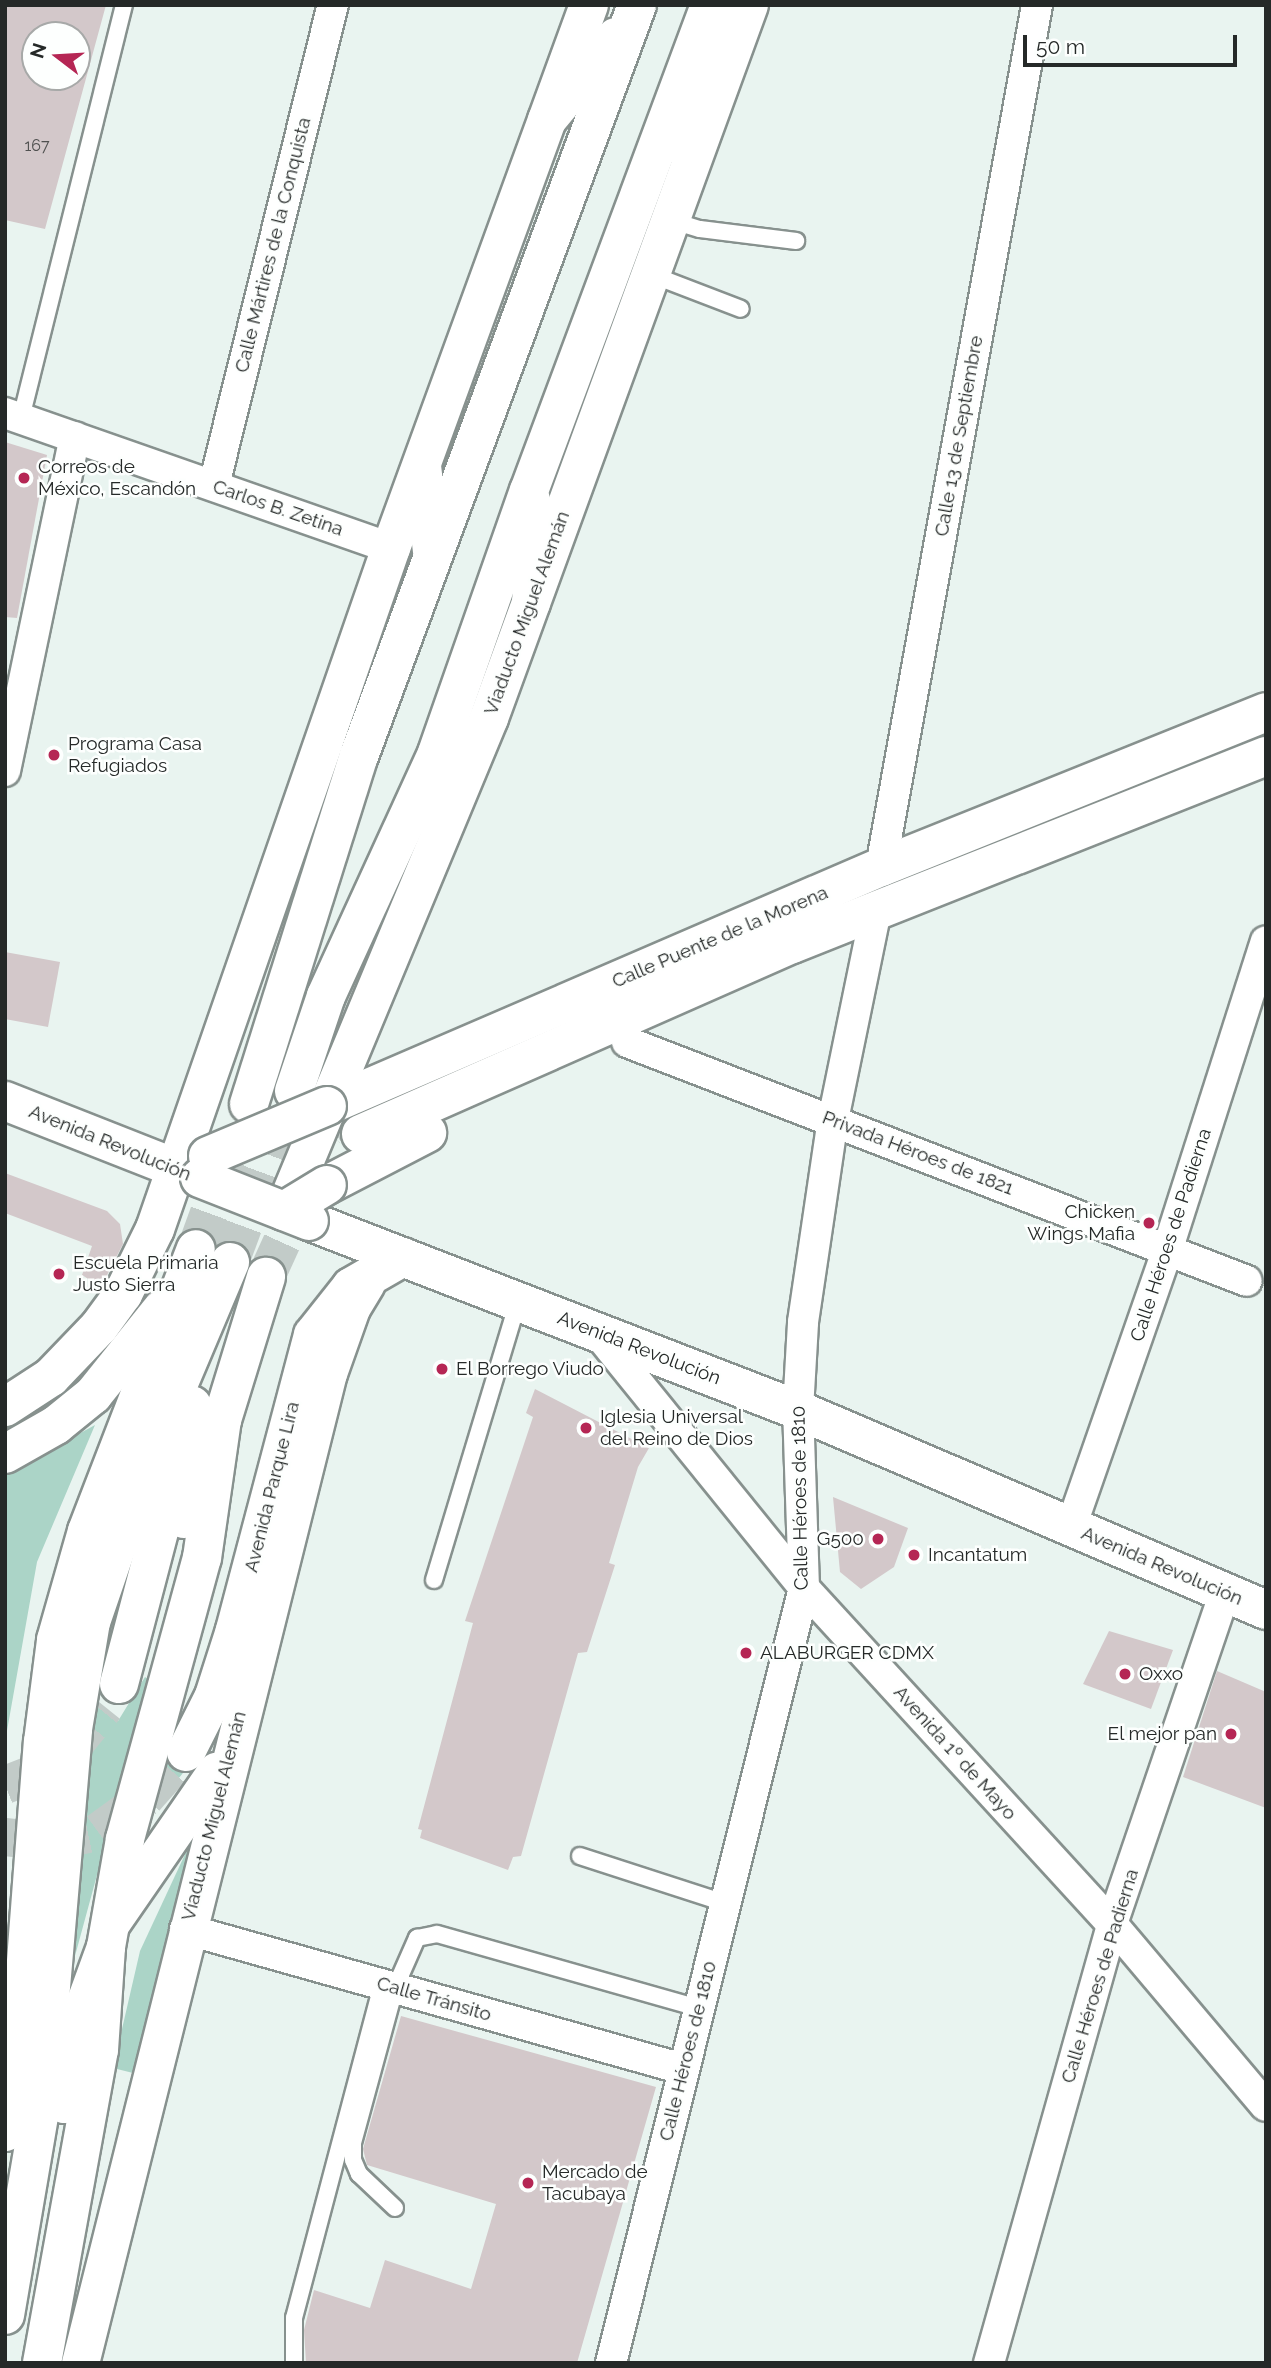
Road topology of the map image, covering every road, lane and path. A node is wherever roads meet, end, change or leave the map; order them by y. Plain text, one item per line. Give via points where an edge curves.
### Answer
1 (124, 5) edge
2 (333, 5) edge
3 (589, 5) edge
4 (710, 5) edge
5 (749, 5) edge
6 (1037, 5) edge
7 (635, 11) edge
8 (722, 75) junction
9 (547, 120) junction
10 (643, 181) junction
11 (670, 220) junction
12 (796, 241) dead end
13 (650, 274) junction
14 (741, 309) dead end
15 (13, 416) edge
16 (75, 437) junction
17 (422, 466) junction
18 (214, 485) junction
19 (529, 491) junction
20 (391, 548) junction
21 (433, 558) junction
22 (531, 603) junction
23 (1266, 712) edge
24 (1266, 756) edge
25 (5, 771) edge
26 (881, 867) junction
27 (876, 911) junction
28 (1266, 941) edge
29 (792, 944) junction
30 (627, 1042) junction
31 (324, 1097) junction
32 (5, 1101) edge
33 (249, 1104) tunnel mouth
34 (833, 1120) junction
35 (361, 1134) tunnel mouth
36 (195, 1168) junction
37 (297, 1216) junction
38 (1167, 1251) junction
39 (403, 1257) junction
40 (208, 1270) junction
41 (370, 1276) junction
42 (266, 1277) tunnel mouth
43 (1247, 1281) dead end
44 (518, 1301) junction
45 (596, 1331) junction
46 (5, 1407) edge
47 (798, 1410) junction
48 (222, 1420) junction
49 (5, 1454) edge
50 (1071, 1527) junction
51 (434, 1580) dead end
52 (804, 1588) junction
53 (1225, 1593) junction
54 (1266, 1610) edge
55 (231, 1748) junction
56 (186, 1752) tunnel mouth
57 (580, 1856) dead end
58 (725, 1903) junction
59 (1112, 1924) junction
60 (185, 1928) junction
61 (109, 1935) junction
62 (389, 1986) junction
63 (699, 2008) junction
64 (683, 2069) junction
65 (1266, 2106) edge
66 (5, 2132) edge
67 (395, 2208) dead end
68 (20, 2240) junction
69 (8, 2299) edge
70 (42, 2363) edge
71 (80, 2363) edge
72 (294, 2363) edge
73 (611, 2363) edge
74 (989, 2363) edge

1 - 15 lane
2 - 18 street, Calle Mártires de la Conquista
3 - 9 main road
4 - 10 main road, Viaducto Miguel Alemán
5 - 8 main road, Viaducto Miguel Alemán
6 - 26 street, Calle 13 de Septiembre
7 - 9 main road
7 - 21 main road
8 - 10 main road
8 - 11 main road, Viaducto Miguel Alemán
9 - 17 main road
10 - 19 main road, Viaducto Miguel Alemán
11 - 12 lane via 700,229
11 - 13 main road, Viaducto Miguel Alemán
13 - 14 lane
13 - 22 main road, Viaducto Miguel Alemán
15 - 16 street, Carlos B. Zetina
16 - 18 street, Carlos B. Zetina
16 - 25 street
17 - 20 main road
17 - 21 main road
18 - 20 street, Carlos B. Zetina
19 - 22 main road via 536,539
19 - 31 main road, Viaducto Miguel Alemán via 437,754 326,996
20 - 36 main road
21 - 33 main road via 320,869 294,968
22 - 31 main road, Viaducto Miguel Alemán via 479,743
23 - 26 main road, Calle Puente de la Morena
24 - 27 main road, Calle Puente de la Morena
26 - 31 main road, Calle Puente de la Morena
27 - 29 main road, Calle Puente de la Morena
27 - 34 street, Calle Héroes de 1810
28 - 38 street, Calle Héroes de Padierna
29 - 30 main road, Calle Puente de la Morena via 744,989
29 - 35 main road, Calle Puente de la Morena
30 - 34 street, Privada Héroes de 1821
30 - 37 main road, Calle Puente de la Morena, bridge via 384,1152 327,1185
31 - 36 main road, Calle Puente de la Morena, bridge
31 - 37 main road, Viaducto Miguel Alemán
32 - 36 main road, Avenida Revolución
34 - 38 street, Privada Héroes de 1821
34 - 47 street, Calle Héroes de 1810 via 803,1322
36 - 37 main road, Avenida Revolución, bridge
36 - 46 main road via 155,1229 123,1294 73,1357
37 - 39 main road, Avenida Revolución
38 - 43 street, Privada Héroes de 1821
38 - 50 street, Calle Héroes de Padierna
39 - 41 main road, Avenida Parque Lira
39 - 44 main road, Avenida Revolución
40 - 48 main road via 112,1696 158,1595
40 - 49 main road via 93,1395 56,1425
40 - 66 main road via 87,1531 56,1640 44,1728 23,2000
40 - 68 main road via 91,1622 73,1729 52,2018
41 - 55 street, Viaducto Miguel Alemán via 351,1308 327,1373
41 - 56 main road, Avenida Parque Lira via 336,1301 313,1335 235,1630 214,1696
42 - 48 main road
44 - 45 main road, Avenida Revolución
44 - 51 lane
45 - 47 main road, Avenida Revolución
45 - 52 street, Avenida 1º de Mayo
47 - 50 main road, Avenida Revolución
47 - 52 street, Calle Héroes de 1810
48 - 61 main road via 202,1558 125,1839
50 - 53 main road, Avenida Revolución
52 - 58 street, Calle Héroes de 1810
52 - 59 street, Avenida 1º de Mayo
53 - 54 main road, Avenida Revolución
53 - 59 street, Calle Héroes de Padierna
55 - 60 street, Viaducto Miguel Alemán
55 - 61 street
57 - 58 lane
58 - 63 street, Calle Héroes de 1810
59 - 65 street, Avenida 1º de Mayo
59 - 74 street, Calle Héroes de Padierna
60 - 62 street, Calle Tránsito
60 - 71 street, Viaducto Miguel Alemán
61 - 68 main road via 83,2010 61,2116
61 - 70 main road via 99,2050
62 - 63 lane via 417,1938 437,1934
62 - 64 street, Calle Tránsito
62 - 67 lane via 353,2160 359,2174
62 - 72 lane via 294,2318
63 - 64 street, Calle Héroes de 1810
64 - 73 street, Calle Héroes de 1810
68 - 69 main road

